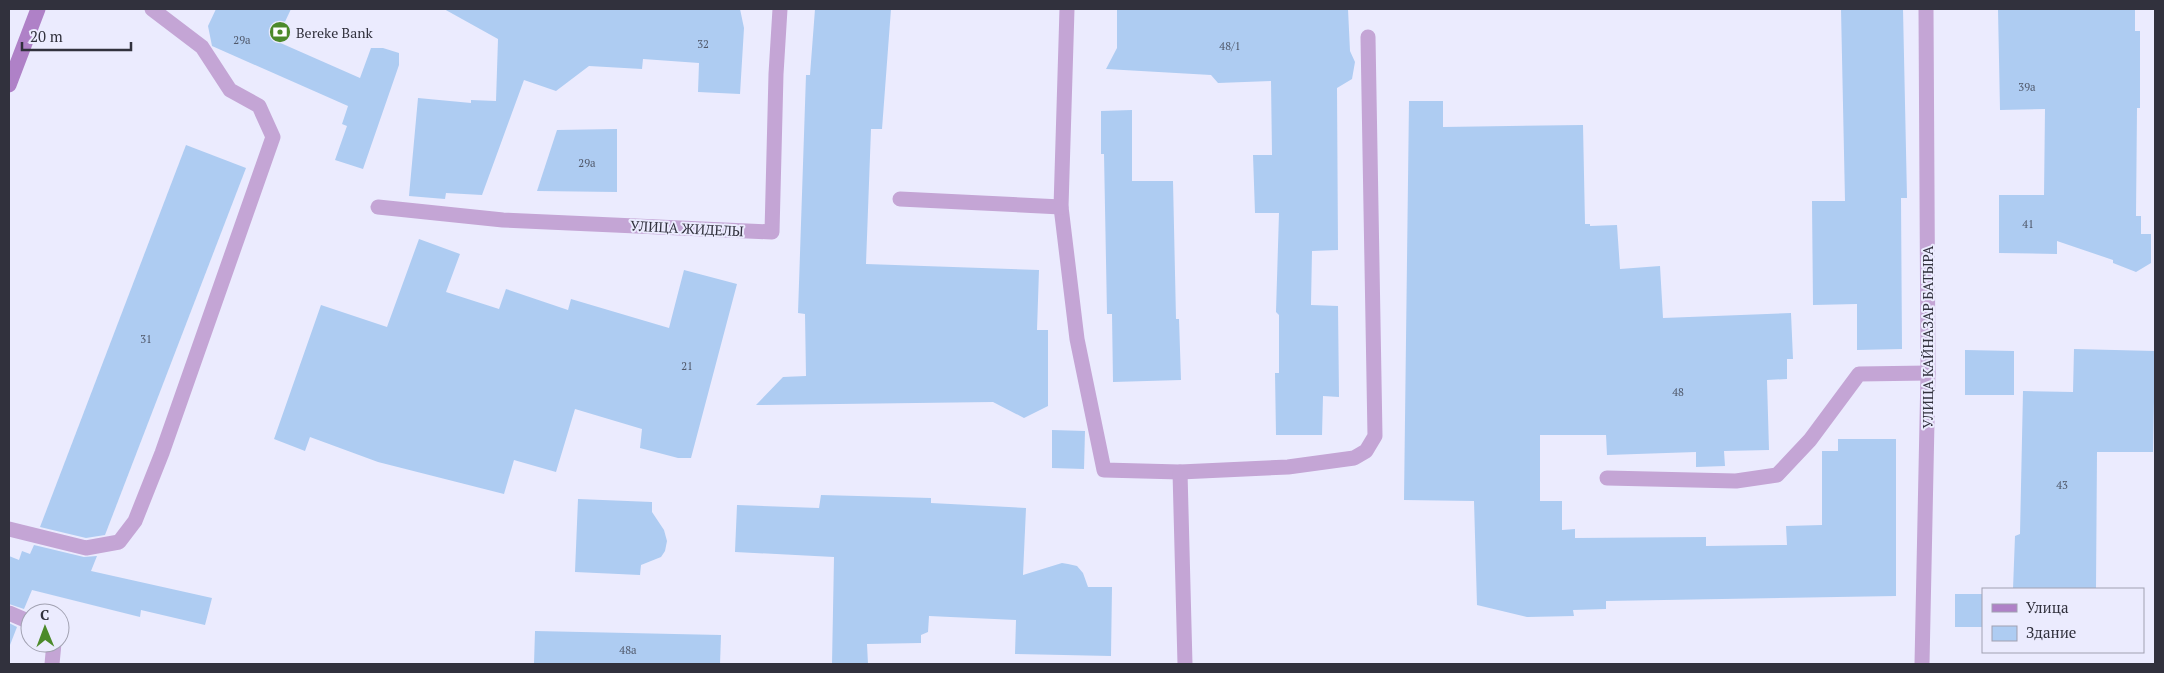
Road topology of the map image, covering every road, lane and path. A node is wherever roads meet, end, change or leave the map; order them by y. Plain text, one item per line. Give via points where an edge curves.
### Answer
1 (38, 9) edge
2 (152, 9) edge
3 (780, 9) edge
4 (1067, 9) edge
5 (1926, 9) edge
6 (1368, 37) dead end
7 (9, 85) edge
8 (900, 199) dead end
9 (378, 207) dead end
10 (1061, 207) junction
11 (1928, 373) junction
12 (1180, 472) junction
13 (1607, 478) dead end
14 (9, 529) edge
15 (1185, 664) edge
16 (1922, 664) edge

1 - 7 main road
2 - 14 street via 202,47 230,90 259,106 273,137 135,521 119,542 86,548
3 - 9 street, УЛИЦА ЖИДЕЛЫ via 772,232 503,220
4 - 10 street
5 - 11 street, УЛИЦА КАЙНАЗАР БАТЫРА
6 - 12 street via 1374,436 1366,451 1354,458 1288,467
8 - 10 street
10 - 12 street via 1077,339 1104,470
11 - 13 street via 1859,374 1810,440 1777,475 1736,481
11 - 16 street, УЛИЦА КАЙНАЗАР БАТЫРА
12 - 15 street

